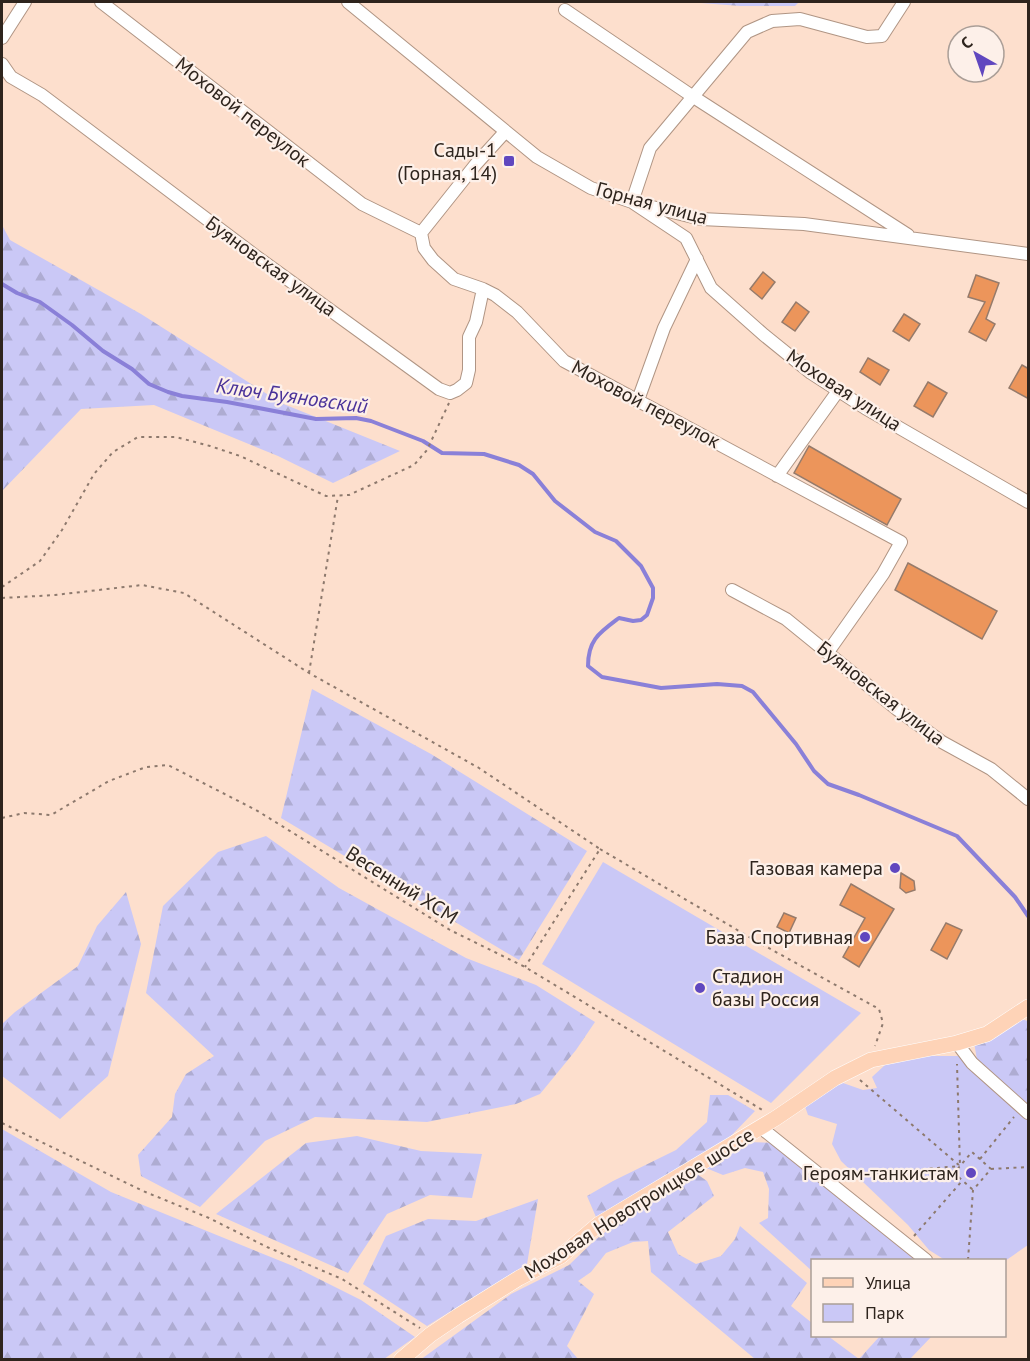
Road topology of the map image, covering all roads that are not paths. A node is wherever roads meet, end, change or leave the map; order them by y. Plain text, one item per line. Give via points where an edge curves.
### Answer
1 (26, 2) edge
2 (101, 2) edge
3 (348, 2) edge
4 (904, 2) edge
5 (565, 10) dead end
6 (2, 38) edge
7 (2, 64) edge
8 (692, 96) junction
9 (505, 132) junction
10 (632, 202) junction
11 (421, 233) junction
12 (912, 238) junction
13 (1029, 254) edge
14 (697, 259) junction
15 (483, 289) junction
16 (838, 391) junction
17 (638, 400) junction
18 (777, 476) junction
19 (1029, 502) edge
20 (732, 590) dead end
21 (828, 652) junction
22 (1029, 799) edge
23 (1029, 1007) edge
24 (957, 1043) junction
25 (1025, 1111) edge
26 (760, 1127) junction
27 (925, 1259) edge
28 (401, 1359) edge

1 - 6 street
2 - 11 street, Моховой переулок via 362,204
3 - 9 street, Горная улица
4 - 8 street via 882,36 867,37 800,19 772,21 747,32
5 - 8 street, Горная улица
7 - 15 street, Буяновская улица via 11,76 439,389 450,393 466,383 469,337
8 - 10 street via 650,148
8 - 12 street, Горная улица
9 - 10 street, Горная улица via 537,157 591,188
9 - 11 street
10 - 12 street, Горная улица via 701,219 804,224
10 - 14 street, Моховая улица via 686,238
11 - 15 street, Моховой переулок via 424,248 454,279
12 - 13 street, Горная улица
14 - 16 street, Моховая улица via 711,288 811,374
14 - 17 street via 664,328
15 - 17 street, Моховой переулок via 517,312 564,361
16 - 18 street
16 - 19 street, Моховая улица
17 - 18 street, Моховой переулок
18 - 21 street, Моховой переулок via 901,542
20 - 21 street, Буяновская улица via 786,619
21 - 22 street, Буяновская улица via 898,710 991,769
23 - 24 main road via 987,1034
24 - 25 street via 972,1063
24 - 26 main road, Моховая Новотроицкое шоссе via 871,1060
26 - 27 street
26 - 28 main road, Моховая Новотроицкое шоссе via 599,1224 561,1256 430,1335

